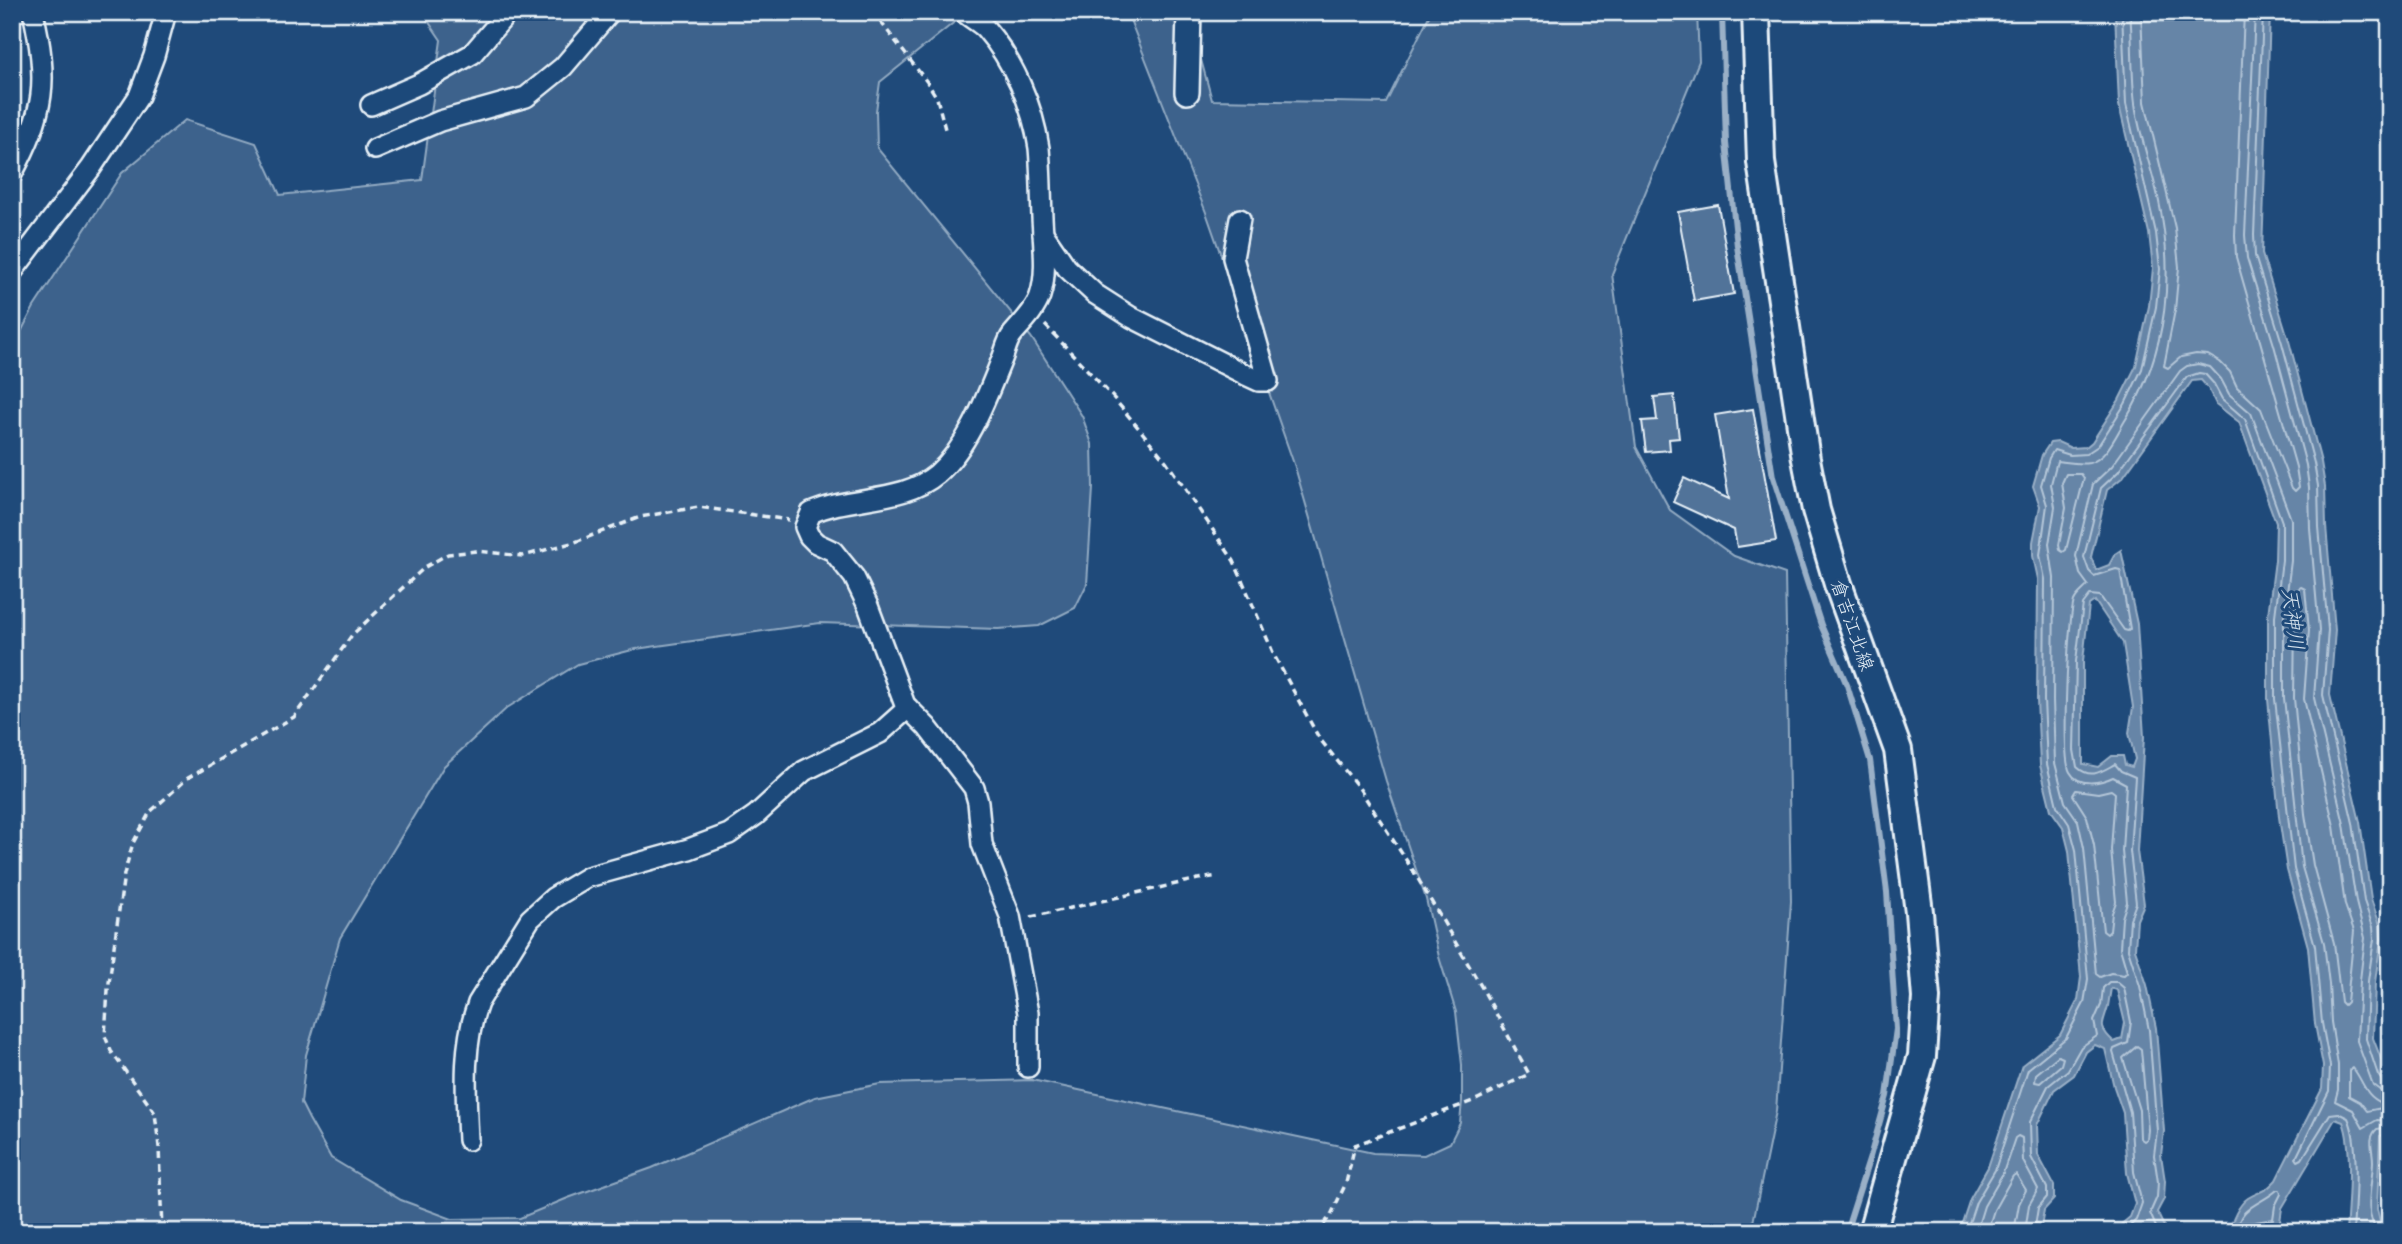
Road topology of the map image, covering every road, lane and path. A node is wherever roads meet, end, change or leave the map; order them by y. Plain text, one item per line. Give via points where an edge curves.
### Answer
1 (33, 12) edge
2 (166, 12) edge
3 (508, 12) edge
4 (610, 12) edge
5 (873, 12) edge
6 (964, 12) edge
7 (1189, 12) edge
8 (1756, 12) edge
9 (1187, 92) dead end
10 (371, 105) dead end
11 (945, 129) dead end
12 (375, 149) dead end
13 (12, 174) edge
14 (1240, 219) dead end
15 (1043, 232) junction
16 (12, 272) edge
17 (1042, 321) dead end
18 (807, 520) junction
19 (908, 708) junction
20 (1218, 876) dead end
21 (1012, 922) junction
22 (1028, 1067) dead end
23 (468, 1140) dead end
24 (162, 1232) edge
25 (1318, 1232) edge
26 (1872, 1232) edge

1 - 13 street via 43,89 36,125
2 - 16 street via 139,96
3 - 10 street via 472,54
4 - 12 street via 563,67 526,97 440,121
5 - 11 path via 937,98
6 - 15 street via 983,26 1021,86 1038,148
7 - 9 street
8 - 26 main road, 倉吉江北線 via 1761,162 1806,458 1838,584 1898,750 1919,912 1926,998 1922,1056
14 - 15 street via 1233,258 1268,381 1246,375 1095,294 1068,268
15 - 18 street via 1040,297 1012,336 987,396 952,458 936,475 907,490 825,507
17 - 25 path via 1166,461 1234,561 1275,657 1319,738 1359,788 1414,872 1530,1074 1478,1099 1355,1145 1346,1183
18 - 19 street via 808,536 833,551 853,577
18 - 24 path via 699,507 640,517 523,556 476,551 448,554 425,567 352,635 294,717 188,778 149,811 124,874 105,1036 155,1113
19 - 21 street via 974,788 982,844
19 - 23 street via 880,733 804,771 756,816 729,834 588,877 553,898 530,919 473,1018 468,1050
20 - 21 path
21 - 22 street via 1028,1013

